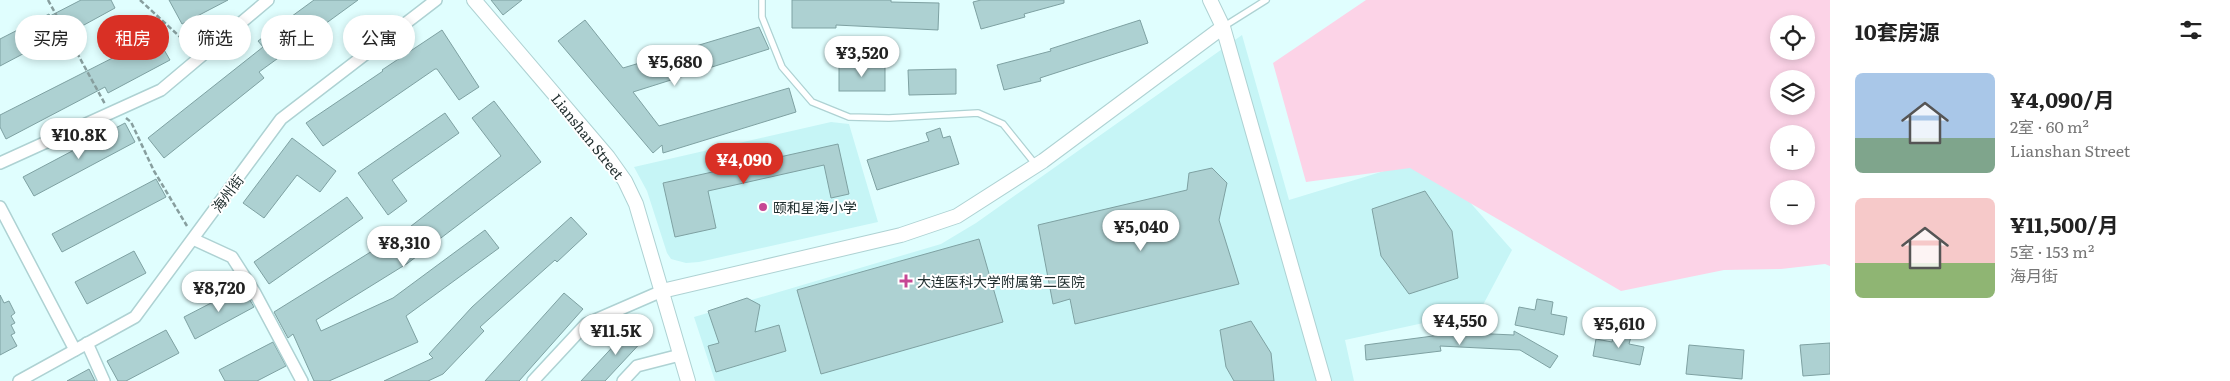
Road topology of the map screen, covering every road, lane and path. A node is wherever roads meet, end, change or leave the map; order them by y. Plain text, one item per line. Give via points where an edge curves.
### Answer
1 (140, 0) edge
2 (268, 0) edge
3 (436, 0) edge
4 (474, 0) edge
5 (762, 0) edge
6 (1210, 0) edge
7 (1266, 0) edge
8 (250, 15) edge
9 (1223, 27) junction
10 (179, 37) edge
11 (196, 60) edge
12 (0, 163) edge
13 (1036, 166) junction
14 (0, 207) edge
15 (195, 240) dead end
16 (662, 291) junction
17 (87, 343) junction
18 (75, 350) junction
19 (680, 354) junction
20 (19, 381) edge
21 (104, 381) edge
22 (302, 381) edge
23 (533, 381) edge
24 (623, 381) edge
25 (688, 381) edge
26 (1324, 381) edge

1 - 10 path
2 - 8 street
3 - 17 street, 海州街 via 282,119 135,317
4 - 16 street, Lianshan Street via 625,181 636,204
5 - 13 lane via 762,17 782,67 812,102 850,117 978,113 1003,124
6 - 9 street
7 - 9 lane
9 - 13 street
9 - 26 street
11 - 12 street via 161,90
13 - 16 street via 957,216 901,235
14 - 18 street
15 - 22 street via 232,257
16 - 19 street, Lianshan Street
16 - 23 street via 586,324
17 - 18 street, 海州街
17 - 21 street
18 - 20 street, 海州街
19 - 24 street via 636,366
19 - 25 street, Lianshan Street

